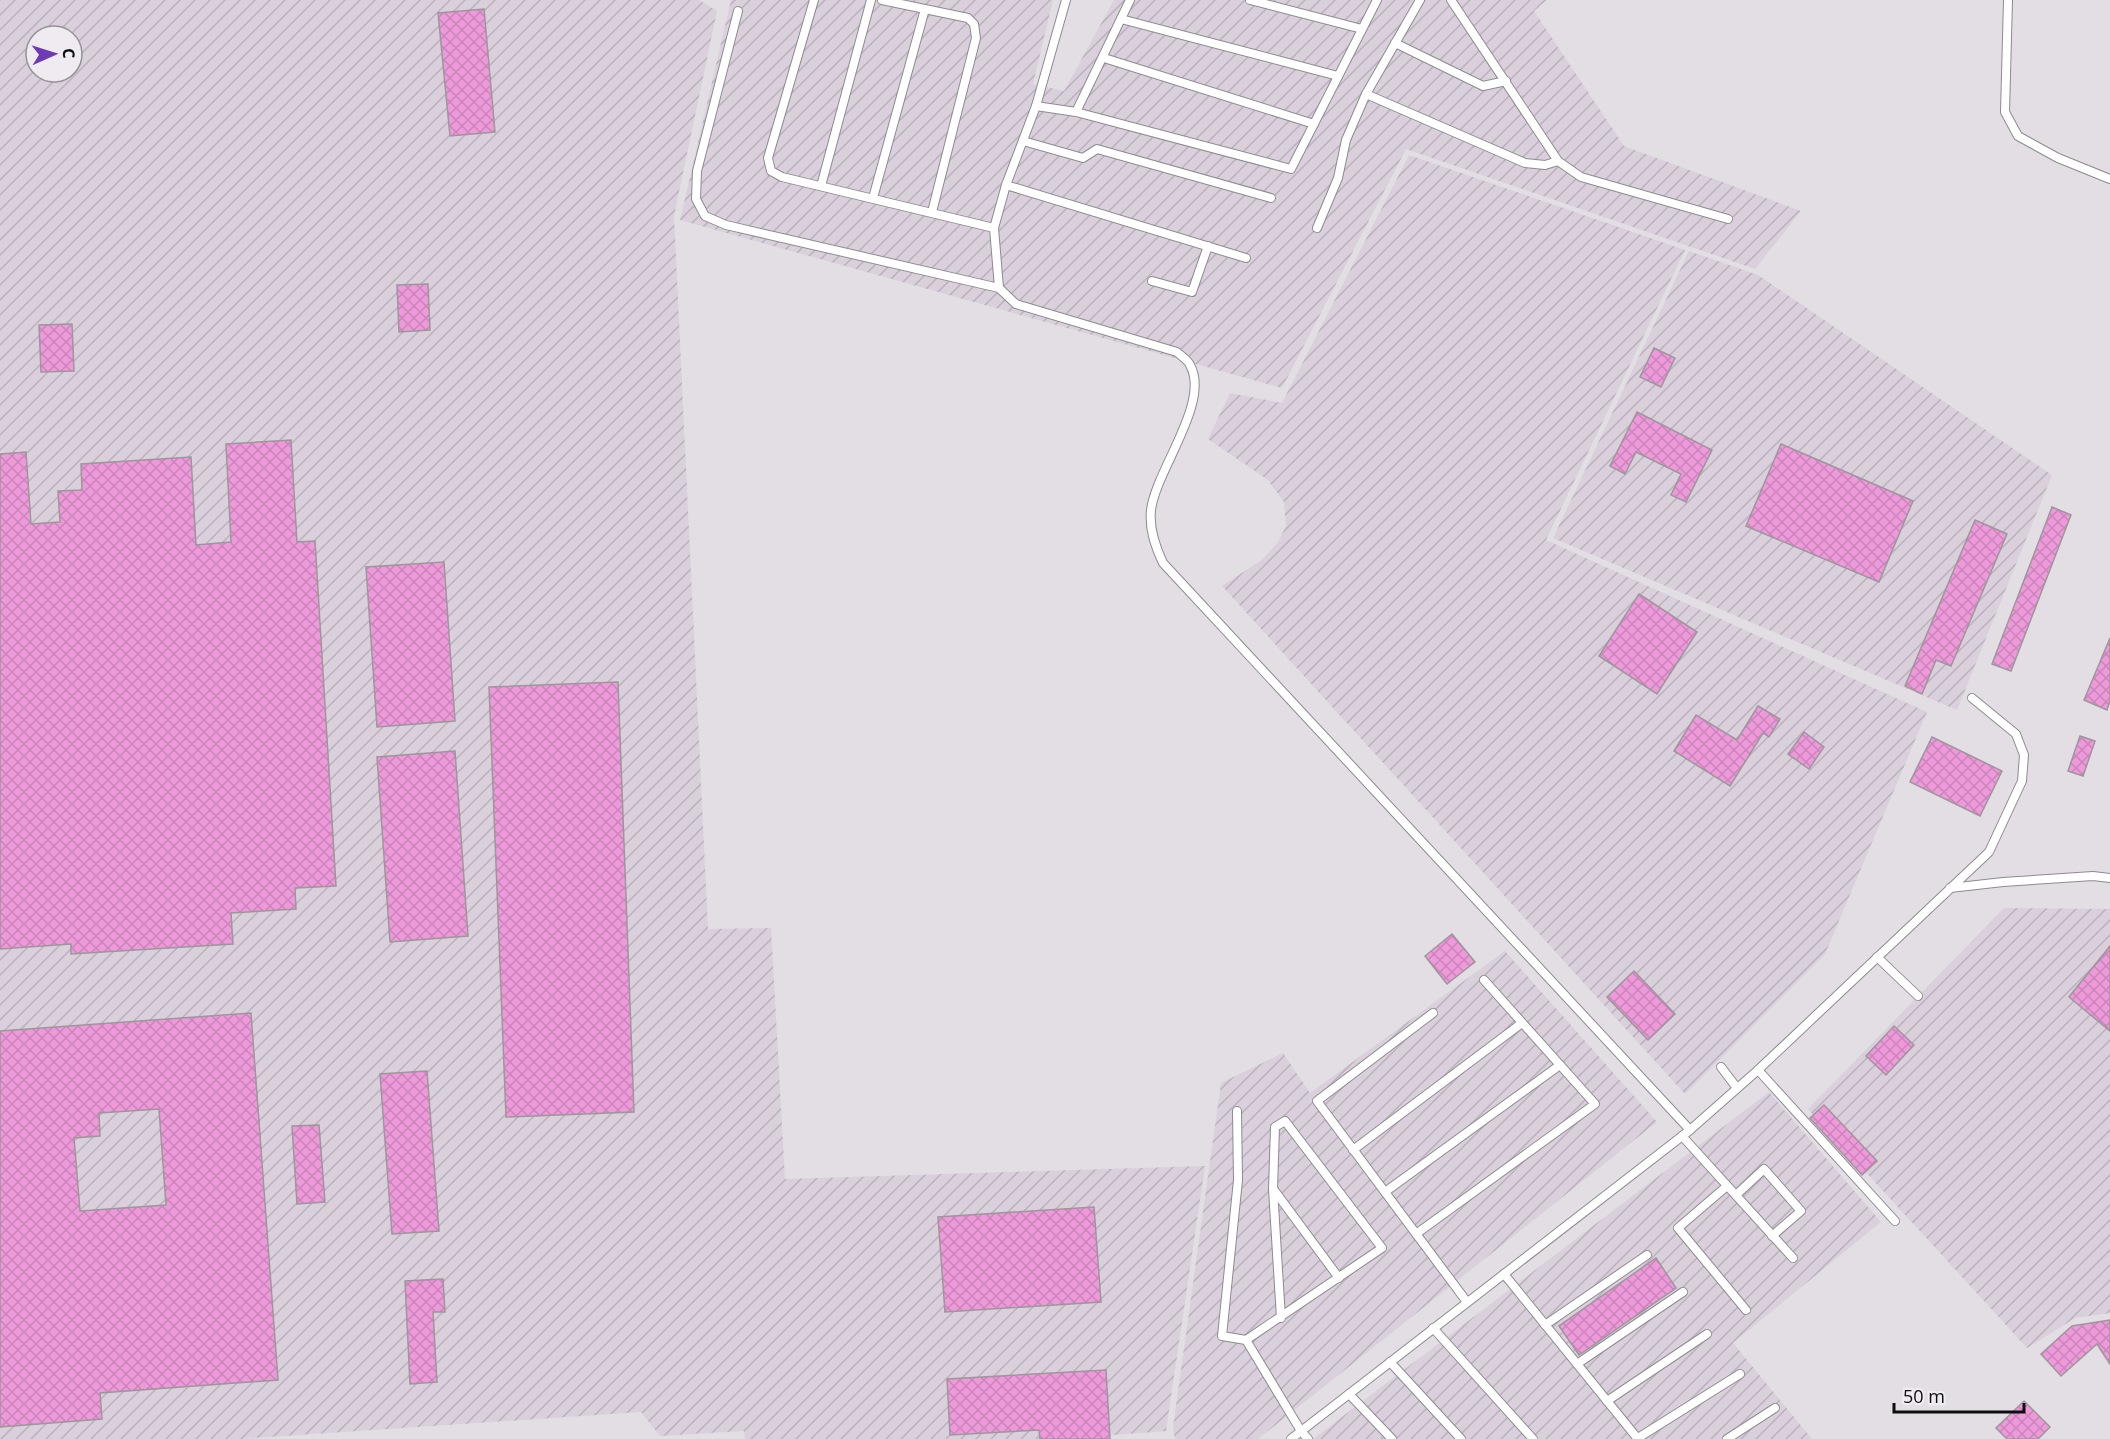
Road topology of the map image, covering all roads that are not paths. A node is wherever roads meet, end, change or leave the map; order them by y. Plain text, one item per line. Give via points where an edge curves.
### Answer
1 (814, 0) edge
2 (871, 0) edge
3 (882, 0) edge
4 (1065, 0) edge
5 (1130, 0) edge
6 (1250, 0) edge
7 (1377, 0) edge
8 (1420, 0) edge
9 (1451, 0) edge
10 (2008, 0) edge
11 (925, 9) junction
12 (738, 10) dead end
13 (1121, 19) junction
14 (1362, 30) junction
15 (1395, 43) junction
16 (1104, 58) junction
17 (1338, 76) junction
18 (1506, 81) junction
19 (1366, 94) junction
20 (1036, 106) junction
21 (1076, 112) junction
22 (1314, 124) junction
23 (1023, 141) junction
24 (1558, 161) junction
25 (2110, 179) edge
26 (1006, 185) junction
27 (820, 186) junction
28 (873, 198) junction
29 (1271, 198) dead end
30 (932, 212) junction
31 (1728, 219) dead end
32 (994, 228) junction
33 (1317, 228) dead end
34 (1208, 246) junction
35 (1246, 258) dead end
36 (1152, 281) dead end
37 (999, 288) junction
38 (1972, 698) dead end
39 (2110, 878) edge
40 (1948, 888) junction
41 (1876, 957) junction
42 (1484, 980) dead end
43 (1918, 996) dead end
44 (1433, 1013) dead end
45 (1522, 1023) junction
46 (1560, 1065) junction
47 (1721, 1067) dead end
48 (1758, 1070) junction
49 (1737, 1088) junction
50 (1237, 1111) dead end
51 (1690, 1130) junction
52 (1682, 1136) junction
53 (1353, 1150) junction
54 (1727, 1186) junction
55 (1273, 1189) junction
56 (1384, 1192) junction
57 (1736, 1195) junction
58 (1895, 1221) dead end
59 (1416, 1234) junction
60 (1772, 1236) junction
61 (1647, 1256) dead end
62 (1793, 1258) dead end
63 (1504, 1274) junction
64 (1339, 1278) junction
65 (1683, 1292) dead end
66 (1467, 1302) junction
67 (1746, 1310) dead end
68 (1281, 1318) junction
69 (1545, 1325) junction
70 (1433, 1328) junction
71 (1707, 1334) dead end
72 (1246, 1340) junction
73 (1390, 1362) junction
74 (1577, 1364) junction
75 (1740, 1374) dead end
76 (1349, 1394) junction
77 (1607, 1401) junction
78 (1775, 1408) dead end
79 (1301, 1431) junction
80 (1291, 1439) edge
81 (1308, 1439) edge
82 (1392, 1439) edge
83 (1461, 1439) edge
84 (1533, 1439) edge
85 (1638, 1439) edge
86 (1727, 1439) edge

1 - 27 lane via 768,158 771,171 782,177
2 - 27 lane
3 - 11 lane
4 - 20 lane
5 - 13 lane
6 - 14 lane
7 - 14 lane
8 - 15 lane
9 - 18 lane
10 - 25 lane via 2005,112 2018,136 2058,159
11 - 28 lane
11 - 30 lane via 968,18 974,24 976,38
12 - 37 lane via 697,171 696,199 705,216 726,225
13 - 16 lane
13 - 17 lane
14 - 17 lane
15 - 18 lane via 1484,86
15 - 19 lane
16 - 21 lane
16 - 22 lane
17 - 22 lane
18 - 24 lane
19 - 24 lane via 1525,163 1545,165
19 - 33 lane
20 - 21 lane
20 - 23 lane
21 - 22 lane via 1291,169
23 - 26 lane
23 - 29 lane via 1083,158 1097,149
24 - 31 lane via 1581,177
26 - 32 lane
26 - 34 lane
27 - 28 lane
28 - 30 lane
30 - 32 lane
32 - 37 lane
34 - 35 lane
34 - 36 lane via 1192,292
37 - 51 lane via 1016,304 1177,352 1190,364 1195,382 1194,401 1151,509 1152,538 1162,564
38 - 40 lane via 2016,734 2024,755 2022,781 1989,852
39 - 40 lane via 2093,876
40 - 41 lane
41 - 43 lane
41 - 48 lane
42 - 45 lane
44 - 53 lane via 1317,1101
45 - 46 lane
45 - 53 lane
46 - 56 lane
46 - 59 lane via 1595,1104
47 - 49 lane
48 - 49 lane
48 - 58 lane
49 - 51 lane
50 - 72 lane via 1238,1180 1222,1336
51 - 52 lane
52 - 54 lane
52 - 63 lane
53 - 56 lane
54 - 57 lane
54 - 67 lane via 1678,1228
55 - 64 lane
55 - 64 lane via 1275,1127 1285,1121 1382,1248
55 - 68 lane
56 - 59 lane
57 - 60 lane
57 - 60 lane via 1764,1169 1801,1211
59 - 66 lane
60 - 62 lane
61 - 69 lane
63 - 66 lane
63 - 69 lane
64 - 68 lane
65 - 74 lane
66 - 70 lane
68 - 72 lane
69 - 74 lane
70 - 73 lane
70 - 84 lane
71 - 77 lane
72 - 79 lane
73 - 76 lane
73 - 83 lane
74 - 77 lane
75 - 85 lane
76 - 79 lane
76 - 82 lane
77 - 85 lane
78 - 86 lane
79 - 80 lane
79 - 81 lane

